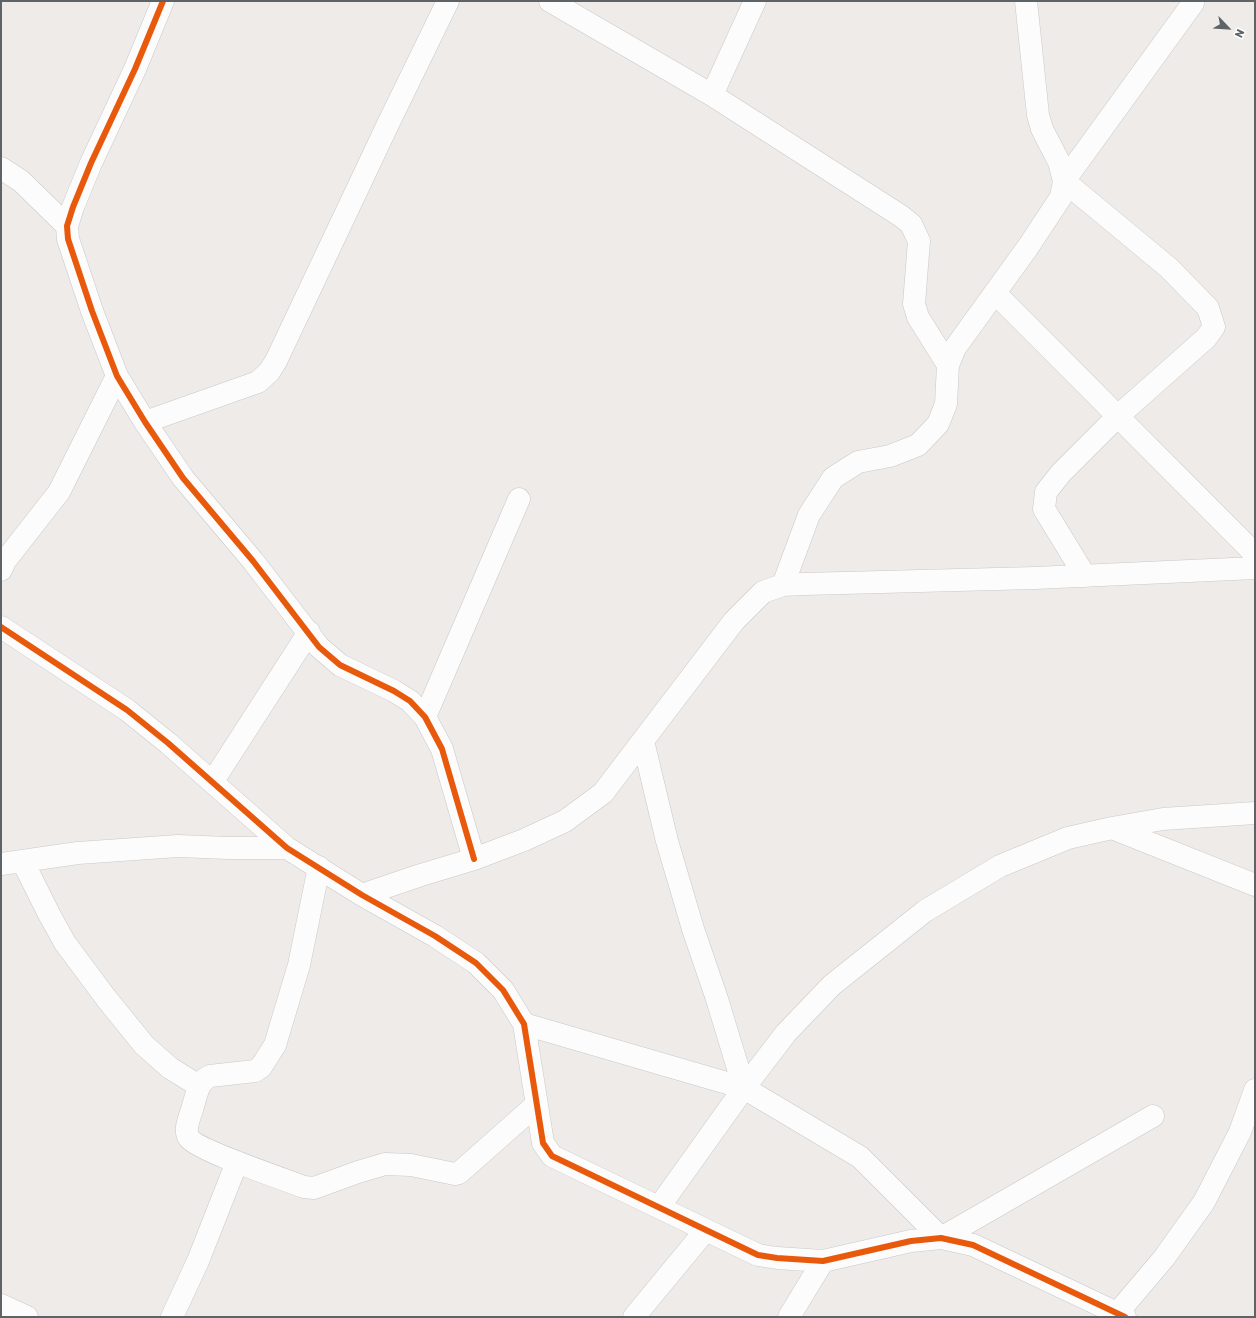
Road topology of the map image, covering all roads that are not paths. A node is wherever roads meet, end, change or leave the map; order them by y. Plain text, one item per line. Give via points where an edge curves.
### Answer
1 (163, 1) edge
2 (448, 1) edge
3 (550, 1) edge
4 (755, 1) edge
5 (1026, 1) edge
6 (1193, 3) dead end
7 (712, 95) junction
8 (1, 168) edge
9 (1064, 181) junction
10 (67, 226) junction
11 (995, 292) junction
12 (948, 365) junction
13 (117, 376) junction
14 (1118, 416) junction
15 (145, 422) junction
16 (519, 499) dead end
17 (1255, 554) edge
18 (1255, 568) edge
19 (1, 570) edge
20 (1084, 576) junction
21 (784, 585) junction
22 (1, 627) edge
23 (309, 632) junction
24 (425, 717) junction
25 (643, 742) junction
26 (212, 781) junction
27 (1255, 813) edge
28 (1112, 828) junction
29 (287, 848) junction
30 (474, 859) junction
31 (22, 862) junction
32 (1, 864) edge
33 (319, 867) junction
34 (1255, 885) edge
35 (362, 895) junction
36 (524, 1024) junction
37 (199, 1086) junction
38 (744, 1088) junction
39 (1255, 1090) edge
40 (537, 1104) junction
41 (1153, 1116) dead end
42 (237, 1162) junction
43 (659, 1207) junction
44 (705, 1231) junction
45 (941, 1238) junction
46 (823, 1261) junction
47 (1, 1305) edge
48 (1119, 1316) edge
49 (27, 1317) edge
50 (172, 1317) edge
51 (634, 1317) edge
52 (789, 1317) edge

1 - 10 street via 72,207
2 - 15 street via 276,361 258,382
3 - 7 street
4 - 7 street
5 - 9 street via 1038,115 1042,129 1059,162
6 - 9 street
7 - 12 street via 911,224 919,241 914,304 918,317
8 - 10 street via 21,181
9 - 11 street via 1061,197
9 - 14 street via 1169,268 1208,308 1214,327 1206,338
10 - 13 street via 68,239
11 - 12 street via 958,343
11 - 14 street
12 - 21 street via 946,404 938,424 918,445 890,456 858,462 833,478 809,515
13 - 15 street
13 - 19 street via 59,492 5,561
14 - 17 street
14 - 20 street via 1061,473 1046,492 1044,509
15 - 23 street via 183,478
16 - 24 street
18 - 20 street
20 - 21 street
21 - 25 street via 763,592 734,621
22 - 26 street via 127,710
23 - 24 street via 319,646 340,665 394,691
23 - 26 street
24 - 30 street via 442,749
25 - 30 street via 603,794 565,821
25 - 38 street via 688,914
26 - 29 street
27 - 28 street via 1163,819
28 - 34 street
28 - 38 street via 1068,838 1000,866 925,911 832,985 786,1033
29 - 31 street via 178,846 78,853
29 - 33 street
30 - 35 street
31 - 32 street
31 - 37 street via 65,943 106,998 144,1045 170,1068
33 - 35 street
33 - 37 street via 298,965 275,1044 261,1067 255,1071 210,1076 204,1078
35 - 36 street via 435,936 476,963 503,990
36 - 38 street
36 - 40 street
37 - 42 street via 187,1130 189,1138 195,1144
38 - 43 street
38 - 45 street via 860,1157
39 - 48 street via 1240,1132 1204,1202
40 - 42 street via 463,1171 456,1174 411,1165 385,1164 314,1188 304,1187
40 - 43 street via 543,1143 552,1156
41 - 45 street
42 - 50 street via 198,1261
43 - 44 street
44 - 46 street via 758,1255
44 - 51 street
45 - 46 street via 911,1241
45 - 48 street via 973,1245
46 - 52 street
47 - 49 street

